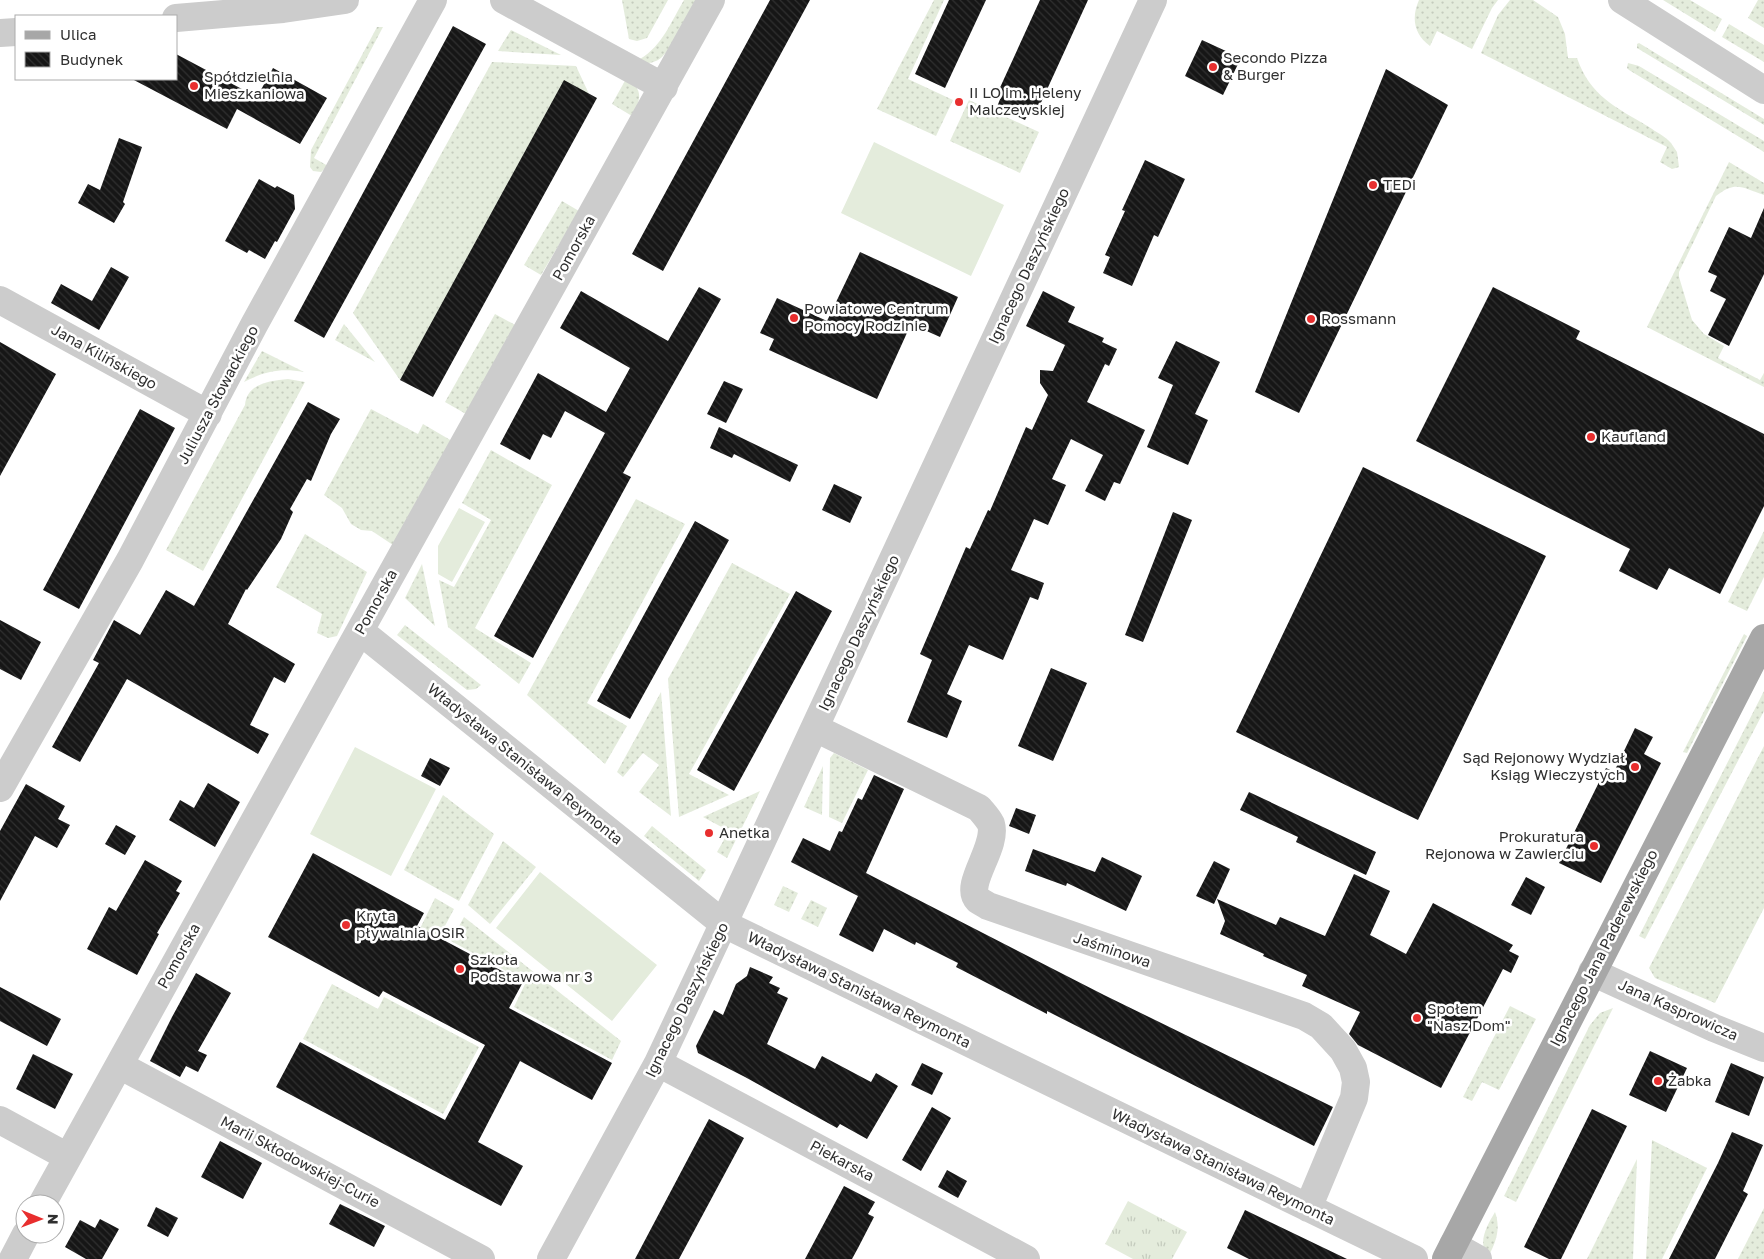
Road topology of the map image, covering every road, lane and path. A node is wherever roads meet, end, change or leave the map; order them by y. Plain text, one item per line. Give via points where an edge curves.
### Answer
1 (345, 0) edge
2 (433, 0) edge
3 (504, 0) edge
4 (711, 0) edge
5 (1153, 0) edge
6 (1621, 1) edge
7 (178, 18) edge
8 (15, 32) edge
9 (0, 33) edge
10 (664, 87) junction
11 (1764, 90) edge
12 (0, 300) edge
13 (208, 414) junction
14 (360, 632) junction
15 (1764, 638) edge
16 (815, 728) junction
17 (0, 788) edge
18 (724, 924) junction
19 (1592, 972) junction
20 (1764, 1048) edge
21 (658, 1063) junction
22 (119, 1065) junction
23 (0, 1120) edge
24 (68, 1157) junction
25 (48, 1194) edge
26 (1308, 1208) junction
27 (20, 1244) edge
28 (1449, 1252) edge
29 (12, 1259) edge
30 (481, 1259) edge
31 (551, 1259) edge
32 (1026, 1259) edge
33 (1414, 1259) edge
34 (1478, 1259) edge

1 - 7 street
2 - 13 street, Juliusza Słowackiego
3 - 10 street
4 - 10 street, Pomorska
5 - 16 street, Ignacego Daszyńskiego
6 - 11 street
8 - 9 street
10 - 14 street, Pomorska
12 - 13 street, Jana Kilińskiego
13 - 17 street, Juliusza Słowackiego via 130,560
14 - 18 street, Władysława Stanisława Reymonta
14 - 22 street, Pomorska
15 - 19 main road, Ignacego Jana Paderewskiego
16 - 18 street, Ignacego Daszyńskiego
16 - 26 street, Jaśminowa via 979,808 987,817 992,836 974,892 977,899 988,906 1304,1016 1321,1026 1343,1050 1356,1082 1354,1098
18 - 21 street, Ignacego Daszyńskiego
18 - 26 street, Władysława Stanisława Reymonta
19 - 20 street, Jana Kasprowicza
19 - 28 main road, Ignacego Jana Paderewskiego
21 - 31 street, Ignacego Daszyńskiego
21 - 32 street, Piekarska
22 - 24 street, Pomorska
22 - 30 street, Marii Skłodowskiej-Curie
23 - 24 street
24 - 25 street, Pomorska
26 - 33 street, Władysława Stanisława Reymonta
27 - 29 street
28 - 34 street

